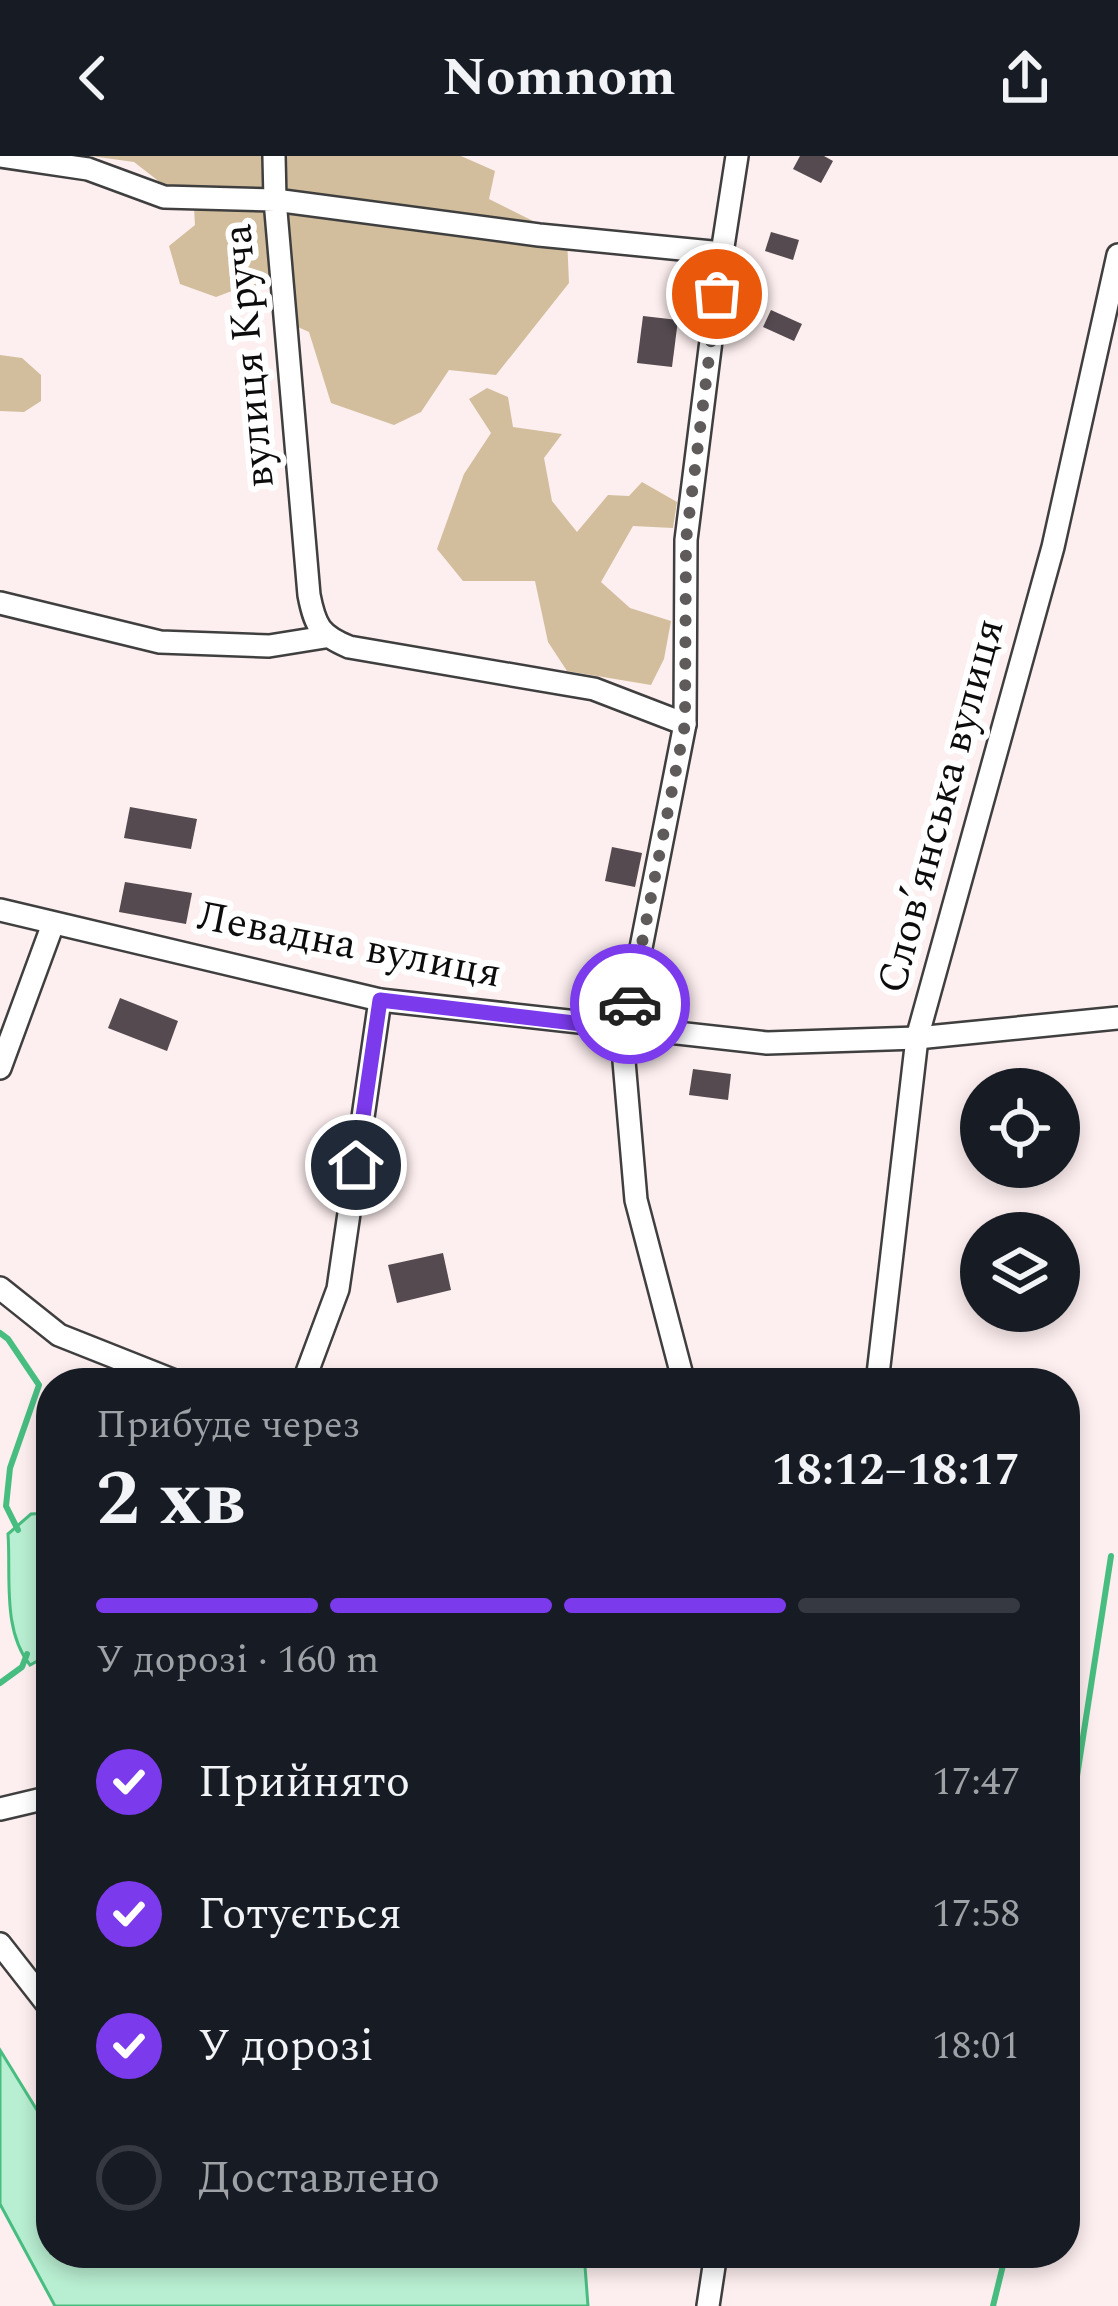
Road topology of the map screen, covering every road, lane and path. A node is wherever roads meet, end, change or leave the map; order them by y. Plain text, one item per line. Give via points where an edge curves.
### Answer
1 (0, 156) edge
2 (274, 156) edge
3 (737, 156) edge
4 (275, 200) junction
5 (722, 254) junction
6 (1118, 255) edge
7 (0, 603) edge
8 (325, 637) junction
9 (685, 724) junction
10 (0, 910) edge
11 (53, 924) junction
12 (380, 1000) junction
13 (1118, 1018) edge
14 (625, 1029) junction
15 (917, 1038) junction
16 (0, 1068) edge
17 (0, 1288) edge
18 (142, 1368) edge
19 (309, 1368) edge
20 (680, 1368) edge
21 (879, 1368) edge
22 (36, 1800) edge
23 (0, 1809) edge
24 (0, 1945) edge
25 (36, 1990) edge
26 (714, 2268) edge
27 (708, 2306) edge

1 - 4 street, вулиця Круча via 88,169 164,197
2 - 4 street
3 - 5 street
4 - 5 street
4 - 8 street, вулиця Круча via 309,596
5 - 9 street via 686,540
6 - 15 street, Словʼянська вулиця via 1054,547
7 - 8 street via 160,642 268,646
8 - 9 street via 594,689
9 - 14 street
10 - 11 street, Левадна вулиця
11 - 12 street, Левадна вулиця
11 - 16 street
12 - 14 street, Левадна вулиця
12 - 19 street via 338,1289
13 - 15 street, Левадна вулиця
14 - 15 street, Левадна вулиця via 767,1043
14 - 20 street via 636,1200
15 - 21 street, Словʼянська вулиця
17 - 18 street via 59,1335
22 - 23 street
24 - 25 street
26 - 27 street

